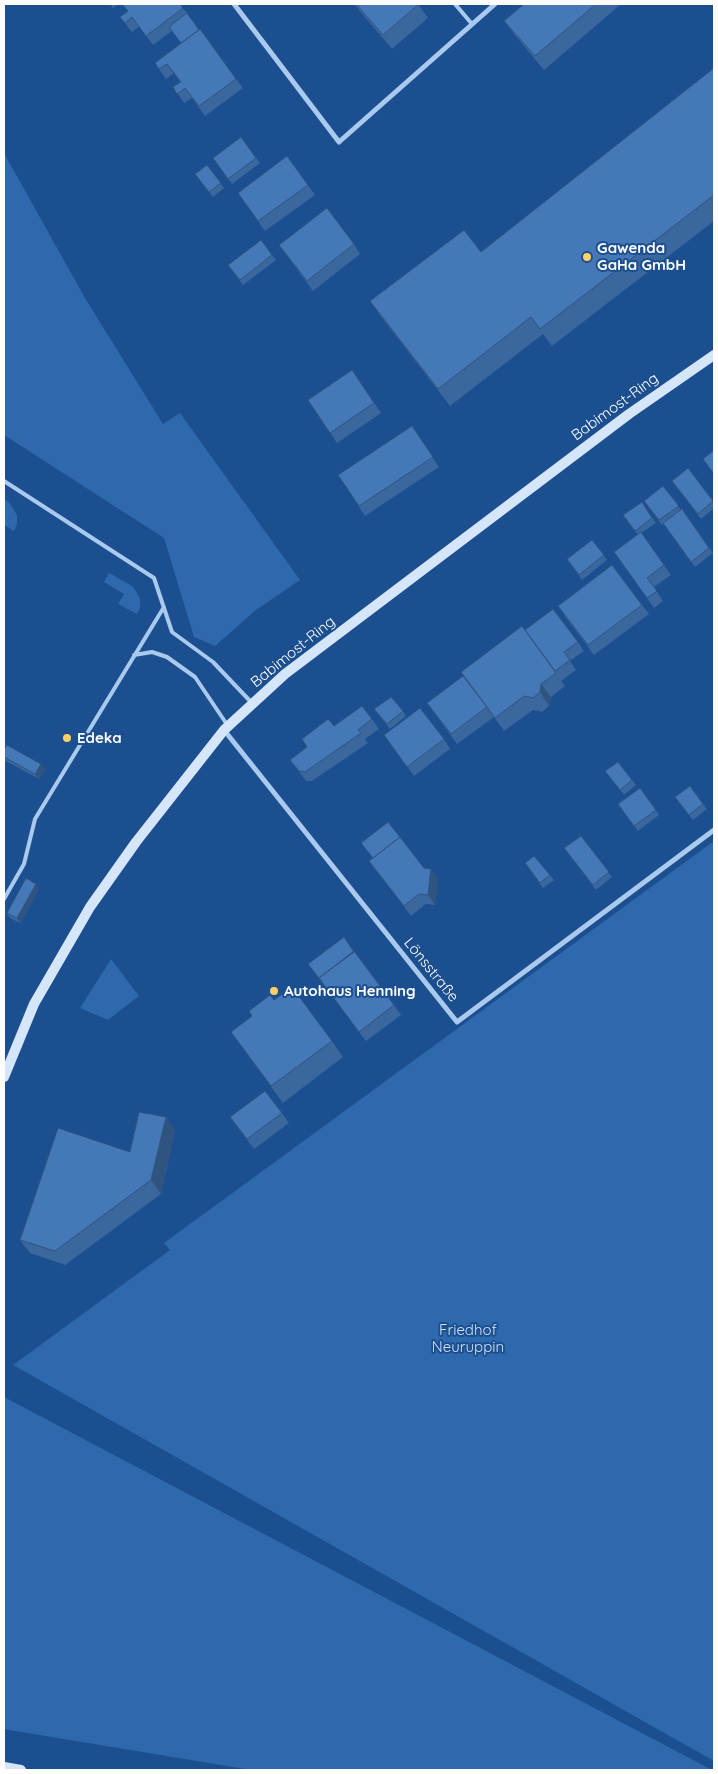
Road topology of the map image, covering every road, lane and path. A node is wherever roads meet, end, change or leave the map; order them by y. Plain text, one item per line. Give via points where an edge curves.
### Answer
1 (234, 4) edge
2 (455, 4) edge
3 (495, 4) edge
4 (472, 24) junction
5 (714, 355) edge
6 (4, 481) edge
7 (164, 606) junction
8 (134, 655) junction
9 (253, 704) junction
10 (226, 728) junction
11 (714, 830) edge
12 (4, 899) edge
13 (4, 1077) edge
14 (4, 1767) edge
15 (21, 1770) edge

1 - 4 street via 339,142
2 - 4 lane
3 - 4 street
5 - 9 main road, Babimost-Ring via 613,426 286,674
6 - 7 lane via 154,578
7 - 8 lane
7 - 9 lane via 172,632 213,662
8 - 10 lane via 152,652 167,657 194,677
8 - 12 lane via 35,819 24,864
9 - 10 main road, Babimost-Ring
10 - 11 street, Lönsstraße via 457,1022
10 - 13 main road, Babimost-Ring via 136,842 90,907 34,1004
14 - 15 main road

